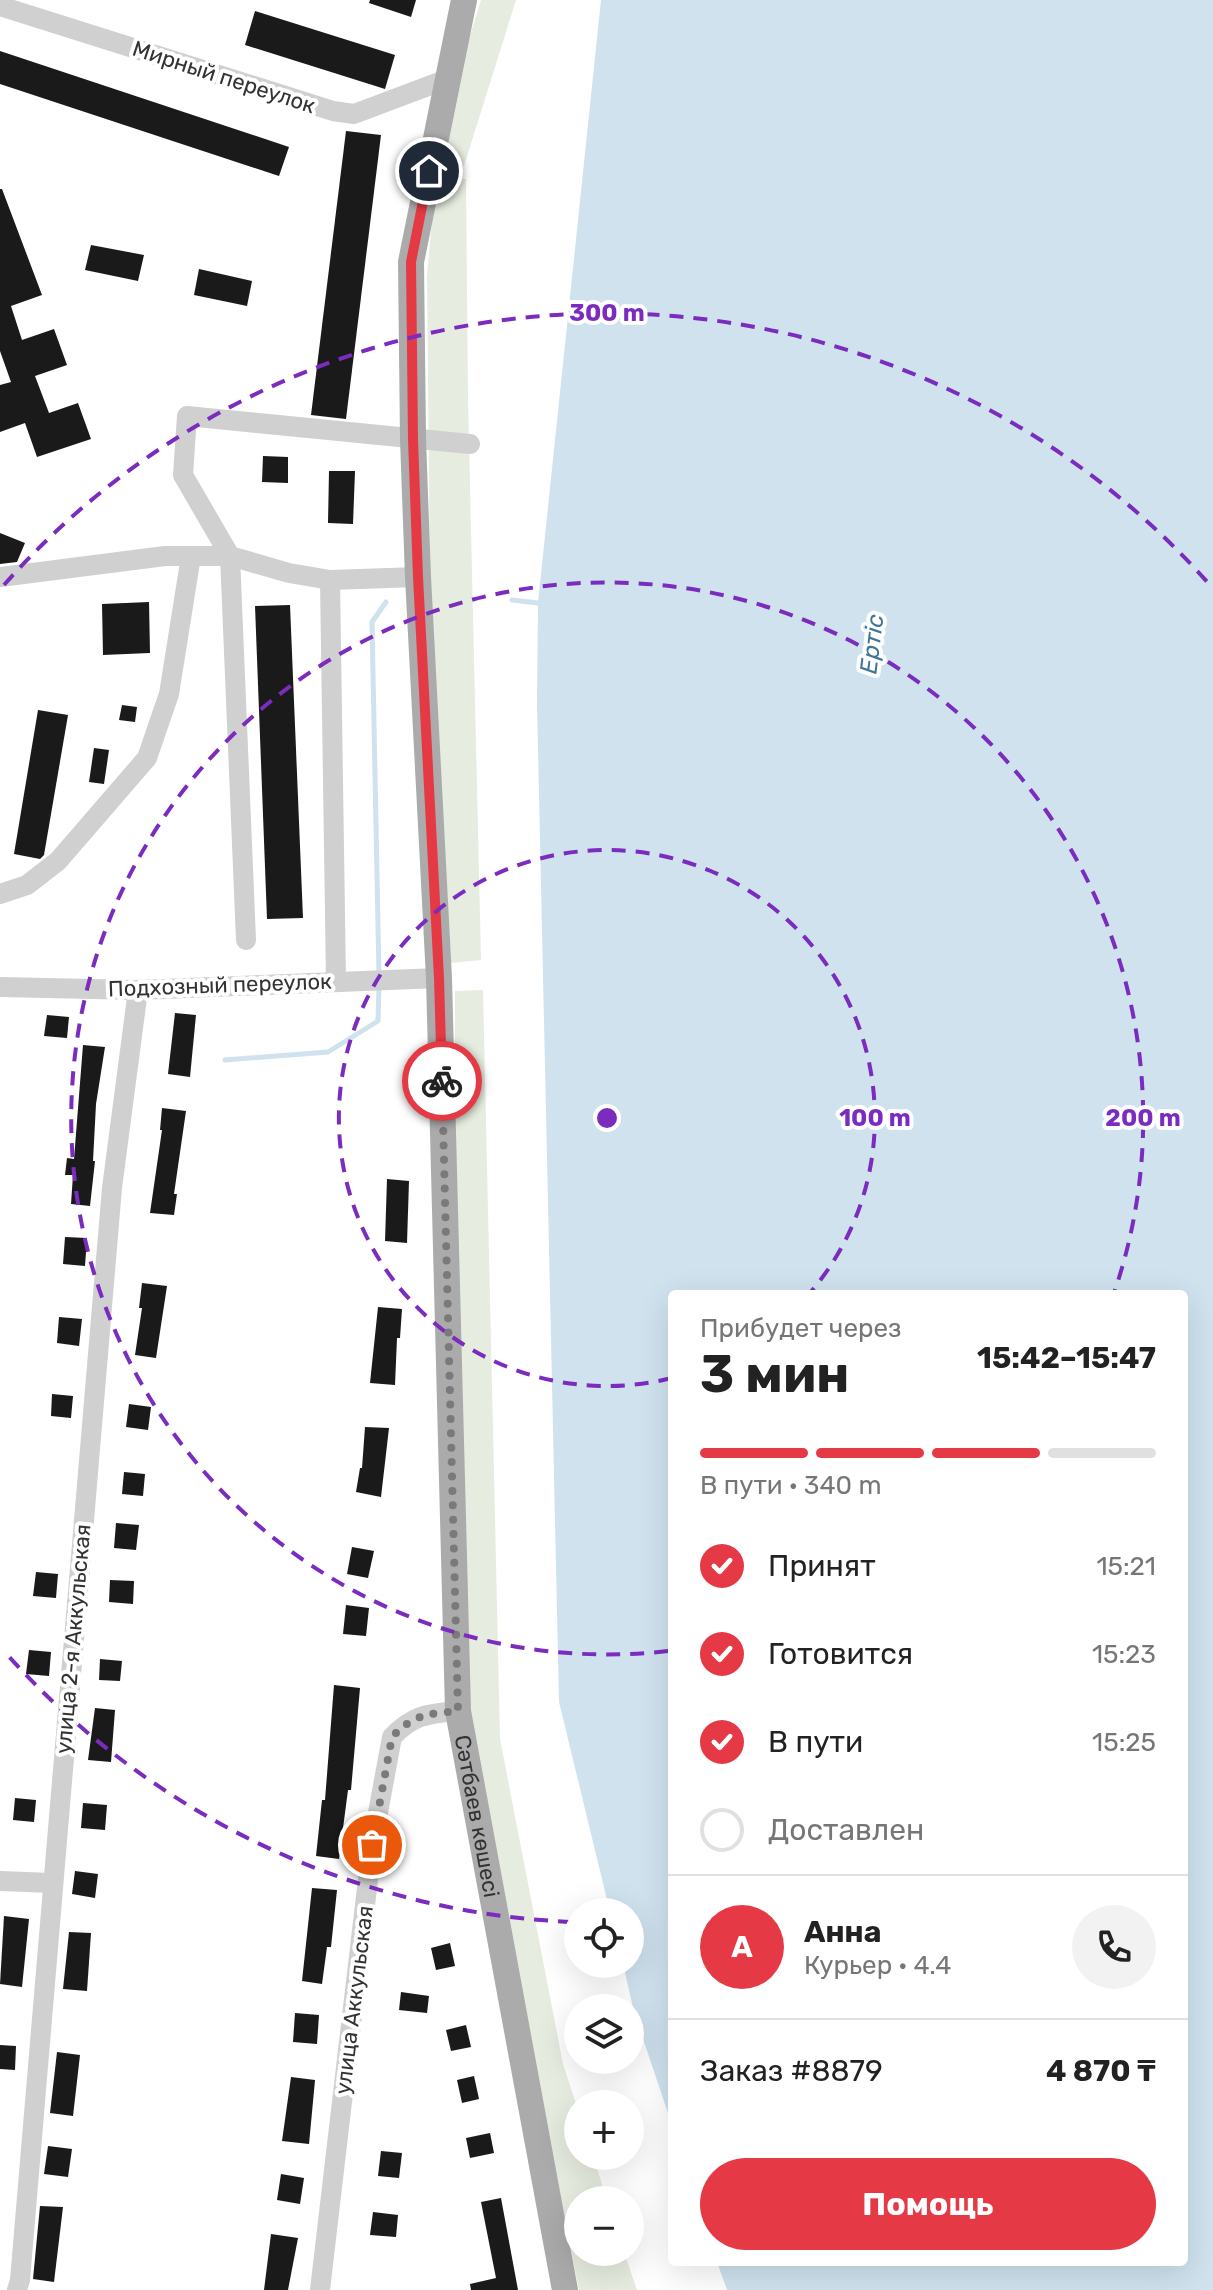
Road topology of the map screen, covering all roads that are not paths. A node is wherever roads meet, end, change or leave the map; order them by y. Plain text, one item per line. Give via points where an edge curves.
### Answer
1 (464, 0) edge
2 (0, 6) edge
3 (32, 7) edge
4 (447, 79) junction
5 (413, 439) junction
6 (470, 444) dead end
7 (191, 556) junction
8 (230, 556) junction
9 (0, 577) edge
10 (418, 577) junction
11 (330, 580) junction
12 (0, 894) edge
13 (246, 940) dead end
14 (439, 978) junction
15 (336, 982) junction
16 (0, 987) edge
17 (138, 990) junction
18 (458, 1711) junction
19 (0, 1881) edge
20 (52, 1883) junction
21 (17, 2290) edge
22 (320, 2290) edge
23 (565, 2290) edge

1 - 4 main road, Сәтбаев көшесі
2 - 3 street, Мирный переулок
3 - 4 street, Мирный переулок via 333,111 354,114
4 - 5 main road, Сәтбаев көшесі via 411,262
5 - 6 street
5 - 8 street via 187,416 183,475
5 - 10 main road, Сәтбаев көшесі
7 - 8 street
7 - 9 street
7 - 12 street via 169,694 147,758 58,861 27,885
8 - 11 street
8 - 13 street
10 - 11 street
10 - 14 main road, Сәтбаев көшесі
11 - 15 street
14 - 15 street, Подхозный переулок
14 - 18 main road, Сәтбаев көшесі
15 - 17 street, Подхозный переулок
16 - 17 street, Подхозный переулок
17 - 20 street, улица 2-я Аккульская via 112,1188
18 - 22 street, улица Аккульская via 423,1714 392,1737 372,1845
18 - 23 main road, Сәтбаев көшесі
19 - 20 street
20 - 21 street, улица 2-я Аккульская

